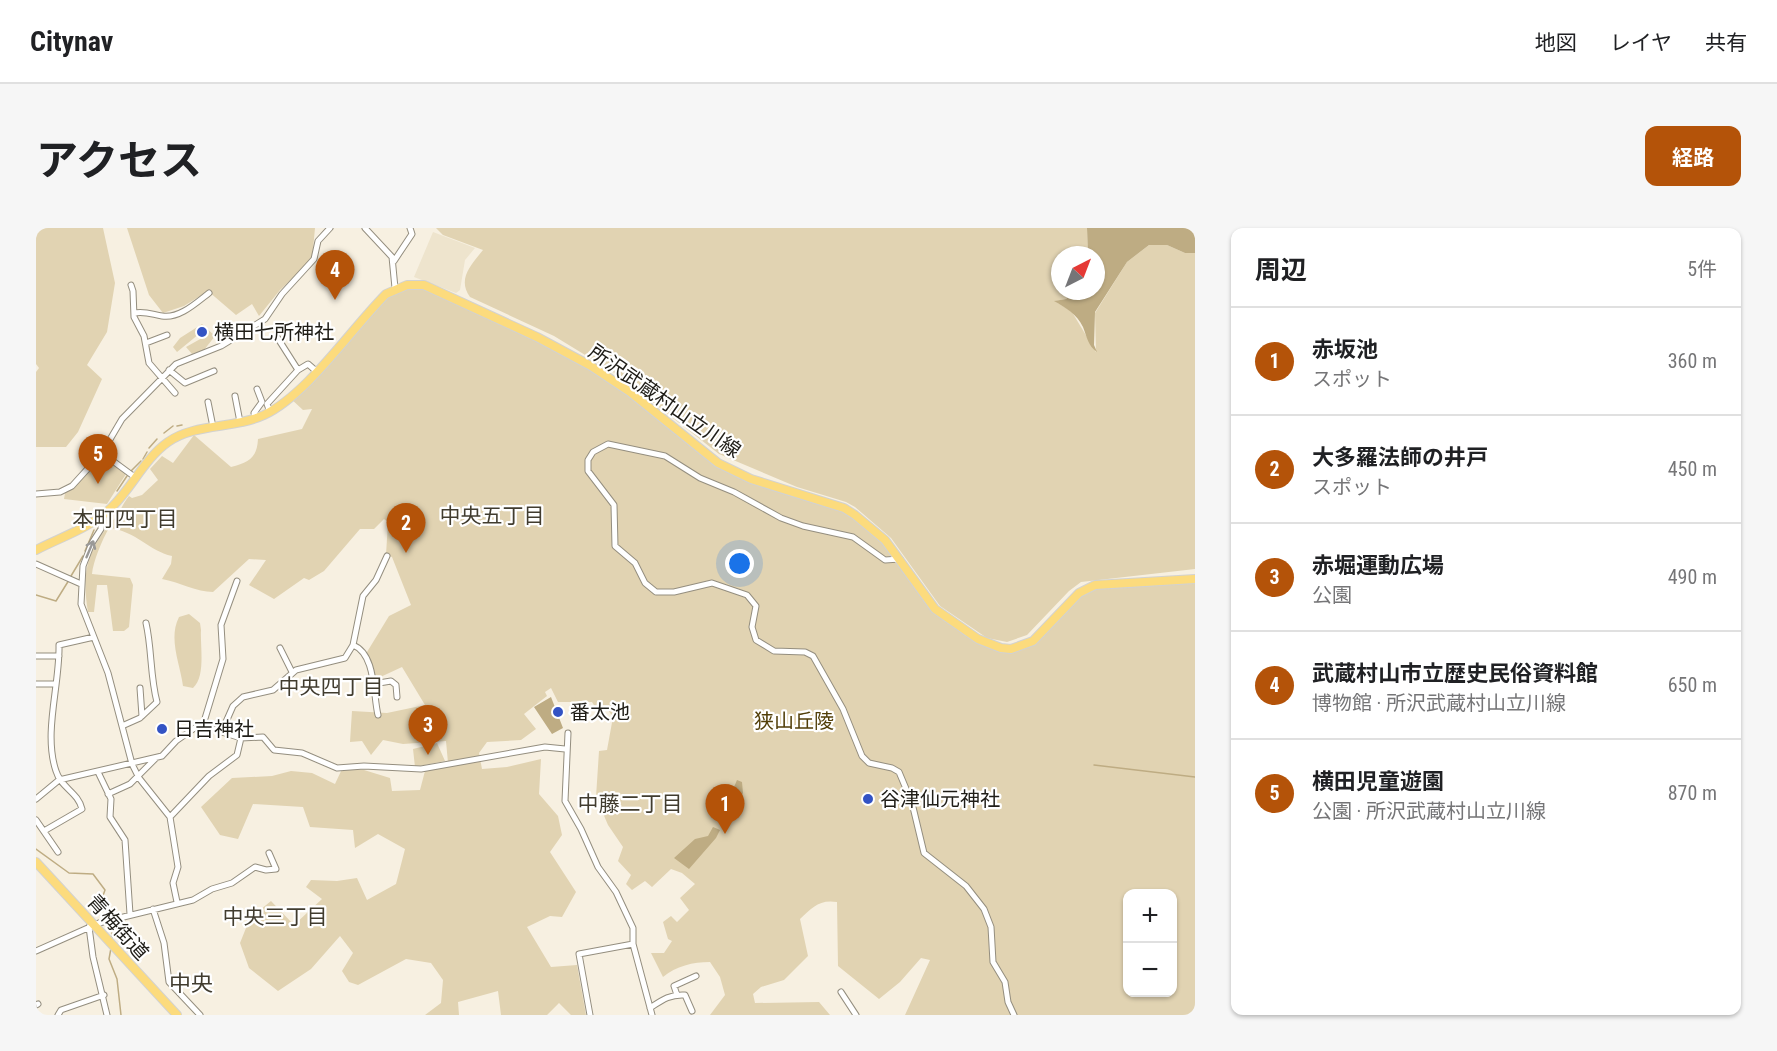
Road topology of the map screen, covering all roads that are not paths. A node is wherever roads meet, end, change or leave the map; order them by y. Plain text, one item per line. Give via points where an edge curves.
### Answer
1 (330, 228) edge
2 (364, 228) edge
3 (410, 228) edge
4 (394, 261) junction
5 (131, 285) dead end
6 (394, 288) junction
7 (209, 293) dead end
8 (134, 314) junction
9 (167, 335) dead end
10 (277, 337) dead end
11 (146, 343) junction
12 (169, 370) junction
13 (214, 370) dead end
14 (298, 370) junction
15 (316, 371) junction
16 (161, 378) junction
17 (257, 389) dead end
18 (175, 393) dead end
19 (235, 396) dead end
20 (208, 402) dead end
21 (270, 412) junction
22 (256, 418) junction
23 (240, 423) junction
24 (213, 427) junction
25 (102, 453) junction
26 (136, 478) junction
27 (36, 494) edge
28 (101, 517) junction
29 (36, 550) edge
30 (387, 556) dead end
31 (900, 559) junction
32 (36, 564) edge
33 (1195, 579) edge
34 (237, 581) dead end
35 (81, 584) junction
36 (146, 623) dead end
37 (94, 637) junction
38 (353, 645) junction
39 (280, 648) dead end
40 (36, 656) edge
41 (59, 656) junction
42 (292, 672) junction
43 (36, 684) edge
44 (56, 684) junction
45 (373, 684) junction
46 (140, 688) dead end
47 (397, 697) dead end
48 (378, 715) dead end
49 (142, 716) junction
50 (203, 725) junction
51 (122, 726) junction
52 (222, 731) junction
53 (568, 733) dead end
54 (241, 738) junction
55 (565, 749) junction
56 (155, 759) junction
57 (132, 764) junction
58 (98, 772) junction
59 (139, 778) junction
60 (59, 780) junction
61 (108, 794) junction
62 (37, 798) edge
63 (171, 817) junction
64 (36, 820) edge
65 (44, 831) junction
66 (58, 852) dead end
67 (269, 853) dead end
68 (36, 862) edge
69 (177, 902) junction
70 (153, 909) junction
71 (130, 914) junction
72 (92, 926) junction
73 (633, 944) junction
74 (36, 951) edge
75 (696, 976) dead end
76 (841, 992) dead end
77 (104, 995) junction
78 (677, 995) junction
79 (650, 1008) junction
80 (692, 1011) dead end
81 (58, 1015) edge
82 (107, 1015) edge
83 (177, 1015) edge
84 (201, 1015) edge
85 (590, 1015) edge
86 (652, 1015) edge
87 (856, 1015) edge
88 (1014, 1015) edge

1 - 12 street via 318,241 314,259 265,319 229,342 181,361
2 - 4 street
3 - 4 street via 408,244
4 - 6 street
5 - 8 street
6 - 15 main road
6 - 31 main road, 所沢武蔵村山立川線 via 424,285 573,356 630,392 718,463 751,479 844,508 867,524
7 - 8 street via 170,316 147,311
8 - 11 street
9 - 11 street
10 - 14 street
11 - 16 street via 149,363
12 - 13 street via 182,383
12 - 16 street
14 - 15 street via 308,363
14 - 21 street via 267,404
15 - 21 main road
16 - 18 street
16 - 25 street via 120,422
17 - 22 street via 262,402 254,413
19 - 23 street
20 - 24 street
21 - 22 main road
22 - 23 main road
23 - 24 main road
24 - 26 main road via 169,441
25 - 26 street
25 - 27 street via 70,488
26 - 28 main road
28 - 29 main road
35 -> 28 street via 86,557 103,525
30 - 38 street via 363,596
31 - 33 main road, 所沢武蔵村山立川線 via 935,609 978,639 1011,649 1033,640 1079,593 1095,585
31 - 88 street via 885,560 847,534 790,522 656,453 608,444 595,450 588,460 590,476 614,506 615,546 638,567 648,587 666,593 712,583 747,595 756,606 752,627 756,640 774,651 805,652 815,658 847,717 862,756 869,763 899,772 912,803 924,853 982,904 991,927 993,962 1005,982
32 - 35 street
34 - 50 street via 221,625 223,659
35 - 37 street via 81,604
36 - 49 street via 158,702
37 - 41 street via 59,645
37 - 51 street
38 - 42 street via 343,660
38 - 45 street via 365,655
39 - 42 street
40 - 41 street
41 - 44 street
42 - 52 street via 273,690 238,699
43 - 44 street
44 - 60 street via 52,730
45 - 47 street via 391,681 396,685
45 - 48 street
46 - 49 street
49 - 51 street
50 - 52 street
50 - 56 street via 191,729
51 - 57 street
52 - 54 street
53 - 55 street
54 - 55 street via 263,737 274,750 302,753 337,768 421,769 545,747
54 - 63 street via 237,755 209,776
55 - 73 street via 565,801 624,908 633,928
56 - 57 street
56 - 59 street
57 - 58 street
57 - 59 street
58 - 60 street
58 - 61 street
59 - 61 street
59 - 63 street
60 - 62 street
60 - 65 street via 77,797 82,809
61 - 71 street via 110,817 125,840
63 - 69 street via 178,867 173,883
64 - 65 street
65 - 66 street
67 - 69 street via 276,869 255,867 193,900
68 - 72 main road, 青梅街道
69 - 70 street
70 - 71 street
70 - 84 street via 164,943 169,982
71 - 72 street
72 - 74 street
72 - 77 street via 93,957
72 - 83 main road, 青梅街道
73 - 79 street
73 - 85 street via 579,954
75 - 78 street via 674,986
76 - 87 street
77 - 81 street via 61,1010
77 - 82 street
78 - 79 street
78 - 80 street via 685,995
79 - 86 street

